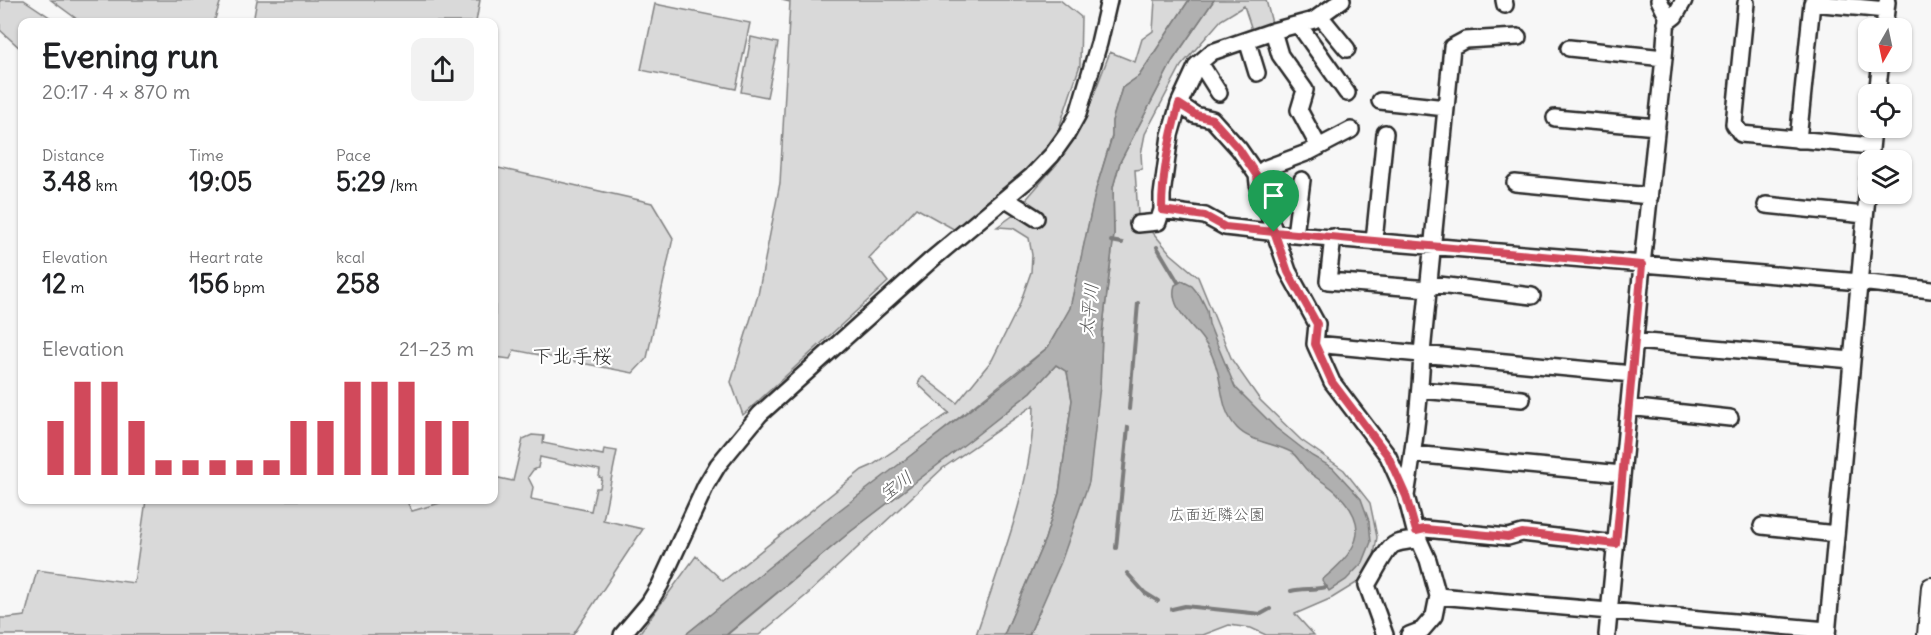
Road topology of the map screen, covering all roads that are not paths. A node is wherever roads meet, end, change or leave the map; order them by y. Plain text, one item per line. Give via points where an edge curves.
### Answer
1 (1109, 0) edge
2 (1342, 0) edge
3 (1659, 0) edge
4 (1683, 0) edge
5 (1812, 2) edge
6 (1746, 3) dead end
7 (1887, 5) edge
8 (1320, 16) junction
9 (1666, 23) junction
10 (1299, 25) junction
11 (1273, 31) junction
12 (1518, 37) dead end
13 (1247, 40) junction
14 (1569, 48) dead end
15 (1347, 49) dead end
16 (1664, 58) junction
17 (1200, 63) junction
18 (1257, 73) dead end
19 (1219, 93) dead end
20 (1347, 93) dead end
21 (1380, 101) dead end
22 (1179, 104) junction
23 (1446, 108) junction
24 (1555, 118) dead end
25 (1657, 127) junction
26 (1351, 130) dead end
27 (1385, 133) dead end
28 (1798, 140) junction
29 (1319, 147) junction
30 (1858, 151) edge
31 (1257, 176) junction
32 (1302, 180) dead end
33 (1515, 183) dead end
34 (1650, 196) junction
35 (1006, 200) junction
36 (1866, 204) edge
37 (1766, 205) dead end
38 (1162, 210) junction
39 (1865, 215) junction
40 (1036, 218) dead end
41 (1138, 224) dead end
42 (1274, 232) junction
43 (1295, 235) junction
44 (1333, 237) junction
45 (1374, 241) junction
46 (1433, 246) junction
47 (1642, 265) junction
48 (1860, 282) junction
49 (1429, 287) junction
50 (1931, 290) edge
51 (1532, 296) dead end
52 (1635, 341) junction
53 (1315, 344) junction
54 (1422, 353) junction
55 (1852, 360) junction
56 (1632, 374) junction
57 (1420, 390) junction
58 (1521, 399) dead end
59 (1628, 407) junction
60 (1730, 418) dead end
61 (1413, 454) junction
62 (1622, 474) junction
63 (1406, 496) junction
64 (1762, 526) dead end
65 (1836, 534) junction
66 (1417, 535) junction
67 (1616, 544) junction
68 (1931, 587) edge
69 (1438, 596) junction
70 (1610, 610) junction
71 (1827, 633) edge
72 (622, 635) edge
73 (1385, 635) edge
74 (1409, 635) edge
75 (1607, 635) edge
76 (1927, 635) edge

1 - 35 street via 1078,114 1052,155
2 - 8 street
3 - 9 street
4 - 9 street via 1675,16
5 - 7 street
5 - 28 street
6 - 28 street via 1734,124 1741,134
8 - 10 street
8 - 15 street
9 - 16 street
10 - 11 street
10 - 20 street
11 - 13 street
11 - 29 street via 1280,55 1305,90 1299,110
12 - 23 street via 1465,40 1452,47
13 - 17 street via 1212,52
13 - 18 street
14 - 16 street
16 - 25 street
17 - 19 street
17 - 22 street
21 - 23 street
22 - 31 street via 1212,119
22 - 38 street via 1170,135
23 - 46 street
24 - 25 street
25 - 34 street
26 - 29 street
27 - 45 street
28 - 30 street
29 - 31 street via 1266,168
31 - 42 street
32 - 43 street
33 - 34 street
34 - 47 street
35 - 40 street
35 - 72 street via 930,261 760,414 718,465 660,585
36 - 39 street
37 - 39 street
38 - 41 street via 1158,222
38 - 42 street via 1205,216 1225,227
39 - 48 street
42 - 43 street
42 - 53 street via 1288,272 1317,324
43 - 44 street
44 - 45 street
44 - 49 street via 1328,281
45 - 46 street
46 - 47 street
46 - 49 street
47 - 48 street
47 - 52 street
48 - 50 street
48 - 55 street
49 - 51 street
49 - 54 street
52 - 55 street
52 - 56 street
53 - 54 street
53 - 63 street via 1332,382 1388,456
54 - 56 street
54 - 57 street
55 - 65 street
56 - 59 street
57 - 58 street
57 - 61 street
59 - 60 street
59 - 62 street
61 - 62 street
61 - 63 street
62 - 67 street
63 - 66 street
64 - 65 street
65 - 71 street
66 - 67 street via 1425,529 1508,537 1522,533
66 - 69 street
66 - 73 street via 1392,545 1367,585
67 - 70 street
68 - 76 main road
69 - 70 street
69 - 74 street via 1428,625
70 - 71 street
70 - 75 street

